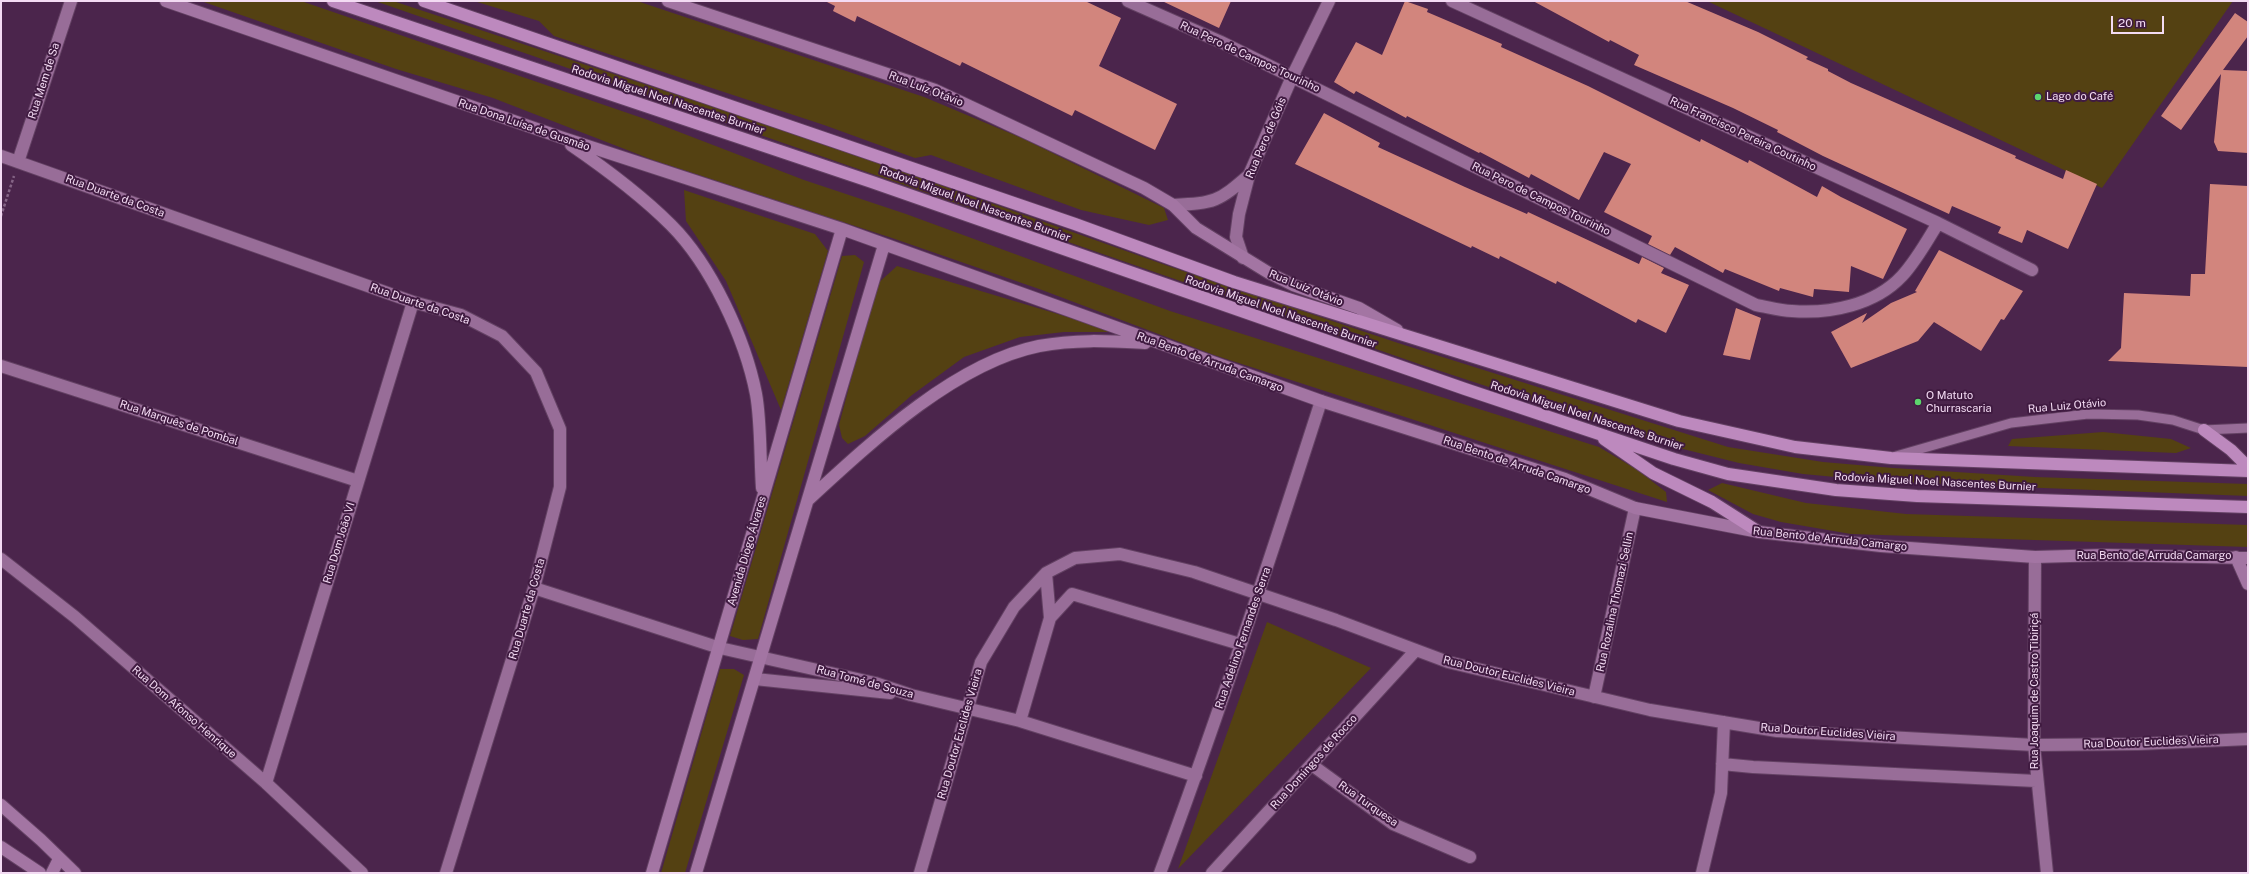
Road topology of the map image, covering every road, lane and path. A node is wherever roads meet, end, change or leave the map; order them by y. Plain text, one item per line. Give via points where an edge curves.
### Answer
1 (70, 1) edge
2 (166, 1) edge
3 (333, 1) edge
4 (424, 1) edge
5 (668, 1) edge
6 (1128, 1) edge
7 (1329, 1) edge
8 (1452, 1) edge
9 (1292, 77) junction
10 (560, 137) junction
11 (1, 156) edge
12 (18, 162) junction
13 (1249, 175) junction
14 (1173, 205) junction
15 (1, 216) edge
16 (1938, 224) junction
17 (842, 229) junction
18 (884, 245) junction
19 (1243, 258) junction
20 (2032, 270) dead end
21 (413, 302) junction
22 (1405, 334) junction
23 (1158, 344) junction
24 (1, 366) edge
25 (1321, 402) junction
26 (2248, 428) edge
27 (1592, 430) junction
28 (2204, 430) junction
29 (1891, 458) junction
30 (2248, 467) edge
31 (2248, 471) edge
32 (358, 481) junction
33 (762, 496) junction
34 (808, 500) junction
35 (2248, 507) edge
36 (1635, 508) junction
37 (1759, 532) junction
38 (2035, 557) junction
39 (2242, 557) edge
40 (1, 559) edge
41 (1046, 573) junction
42 (2248, 584) edge
43 (534, 588) junction
44 (1258, 594) junction
45 (1050, 618) junction
46 (1240, 644) junction
47 (720, 648) junction
48 (1416, 650) junction
49 (761, 656) junction
50 (755, 679) junction
51 (911, 695) junction
52 (1594, 697) junction
53 (968, 709) junction
54 (1020, 721) junction
55 (1724, 722) junction
56 (2248, 739) edge
57 (2034, 744) junction
58 (1722, 764) junction
59 (1312, 765) junction
60 (1196, 776) junction
61 (2036, 781) junction
62 (266, 783) junction
63 (1, 805) edge
64 (1, 847) edge
65 (1470, 857) dead end
66 (59, 859) junction
67 (40, 873) edge
68 (52, 873) edge
69 (75, 873) edge
70 (362, 873) edge
71 (446, 873) edge
72 (652, 873) edge
73 (696, 873) edge
74 (920, 873) edge
75 (1160, 873) edge
76 (1212, 873) edge
77 (1702, 873) edge
78 (2047, 873) edge

1 - 12 street, Rua Mem de Sa
2 - 10 street, Rua Dona Luísa de Gusmão
3 - 27 highway, Rodovia Miguel Noel Nascentes Burnier via 872,182 1370,357
4 - 22 highway, Rodovia Miguel Noel Nascentes Burnier via 1067,221 1234,282
5 - 14 street, Rua Luíz Otávio via 935,90 1112,172
6 - 9 street, Rua Pero de Campos Tourinho
7 - 9 street, Rua Pero de Góis
8 - 16 street, Rua Francisco Pereira Coutinho
9 - 13 street, Rua Pero de Góis
9 - 16 street, Rua Pero de Campos Tourinho via 1756,305 1791,312 1823,310 1853,305 1878,296 1901,277
10 - 17 street, Rua Dona Luísa de Gusmão
10 - 33 street via 621,180 672,226 706,271 738,332 756,394
11 - 12 street, Rua Duarte da Costa
12 - 15 path
12 - 21 street, Rua Duarte da Costa
13 - 14 street via 1228,194 1213,202
13 - 19 street, Rua Pero de Góis via 1236,237
14 - 19 street, Rua Luíz Otávio via 1196,228
16 - 20 street, Rua Francisco Pereira Coutinho
17 - 18 street, Rua Dona Luísa de Gusmão
17 - 33 street, Avenida Diogo Álvares
18 - 23 street, Rua Bento de Arruda Camargo via 1099,320
18 - 34 street
19 - 22 street, Rua Luíz Otávio via 1293,285 1359,308
21 - 32 street, Rua Dom João VI
21 - 43 street, Rua Duarte da Costa via 461,315 502,336 536,372 560,428 560,487
22 - 29 highway, Rodovia Miguel Noel Nascentes Burnier via 1679,421 1795,447
23 - 25 street, Rua Bento de Arruda Camargo
23 - 34 street via 1088,339 1038,346 994,362 944,388 892,427
24 - 32 street, Rua Marquês de Pombal
25 - 36 street, Rua Bento de Arruda Camargo via 1565,479
25 - 44 street, Rua Adelino Fernandes Serra
26 - 28 lane, Rua Luiz Otávio
27 - 35 highway, Rodovia Miguel Noel Nascentes Burnier via 1674,459 1728,474 1836,490 1917,496
27 - 37 highway via 1653,473 1712,502
28 - 29 lane, Rua Luiz Otávio via 2173,420 2138,415 2088,414 2011,423
28 - 30 highway via 2231,450
29 - 31 highway, Rodovia Miguel Noel Nascentes Burnier
32 - 62 street, Rua Dom João VI
33 - 47 street, Avenida Diogo Álvares
34 - 49 street
36 - 37 street, Rua Bento de Arruda Camargo
36 - 52 street, Rua Rozalina Thomazi Sellin
37 - 38 street, Rua Bento de Arruda Camargo via 1881,546
38 - 39 street, Rua Bento de Arruda Camargo
38 - 57 street, Rua Joaquim de Castro Tibiriçá
39 - 42 street
40 - 62 street, Rua Dom Afonso Henrique via 76,617
41 - 44 street, Rua Doutor Euclides Vieira via 1075,558 1120,554 1194,572
41 - 45 street
41 - 53 street, Rua Doutor Euclides Vieira via 1014,607 981,662
43 - 47 street, Rua Tomé de Souza
43 - 71 street, Rua Duarte da Costa
44 - 46 street, Rua Adelino Fernandes Serra
44 - 48 street, Rua Doutor Euclides Vieira
45 - 46 street via 1072,594
45 - 54 street
46 - 60 street, Rua Adelino Fernandes Serra
47 - 49 street, Rua Tomé de Souza
47 - 72 street, Avenida Diogo Álvares
48 - 52 street, Rua Doutor Euclides Vieira via 1448,662
48 - 59 street, Rua Domingos de Rocco
49 - 50 street
49 - 51 street, Rua Tomé de Souza via 875,683
50 - 51 street
50 - 73 street
51 - 53 street, Rua Tomé de Souza
52 - 55 street, Rua Doutor Euclides Vieira via 1650,710
53 - 54 street, Rua Tomé de Souza
53 - 74 street, Rua Doutor Euclides Vieira
54 - 60 street, Rua Tomé de Souza
55 - 57 street, Rua Doutor Euclides Vieira via 1777,731
55 - 58 street
56 - 57 street, Rua Doutor Euclides Vieira via 2138,744
57 - 61 street, Rua Joaquim de Castro Tibiriçá
58 - 61 street
58 - 77 street via 1721,793
59 - 65 street, Rua Turquesa via 1393,824
59 - 76 street, Rua Domingos de Rocco
60 - 75 street, Rua Adelino Fernandes Serra
61 - 78 street, Rua Joaquim de Castro Tibiriçá
62 - 70 street, Rua Dom Afonso Henrique
63 - 66 street
64 - 67 street
66 - 68 street
66 - 69 street

